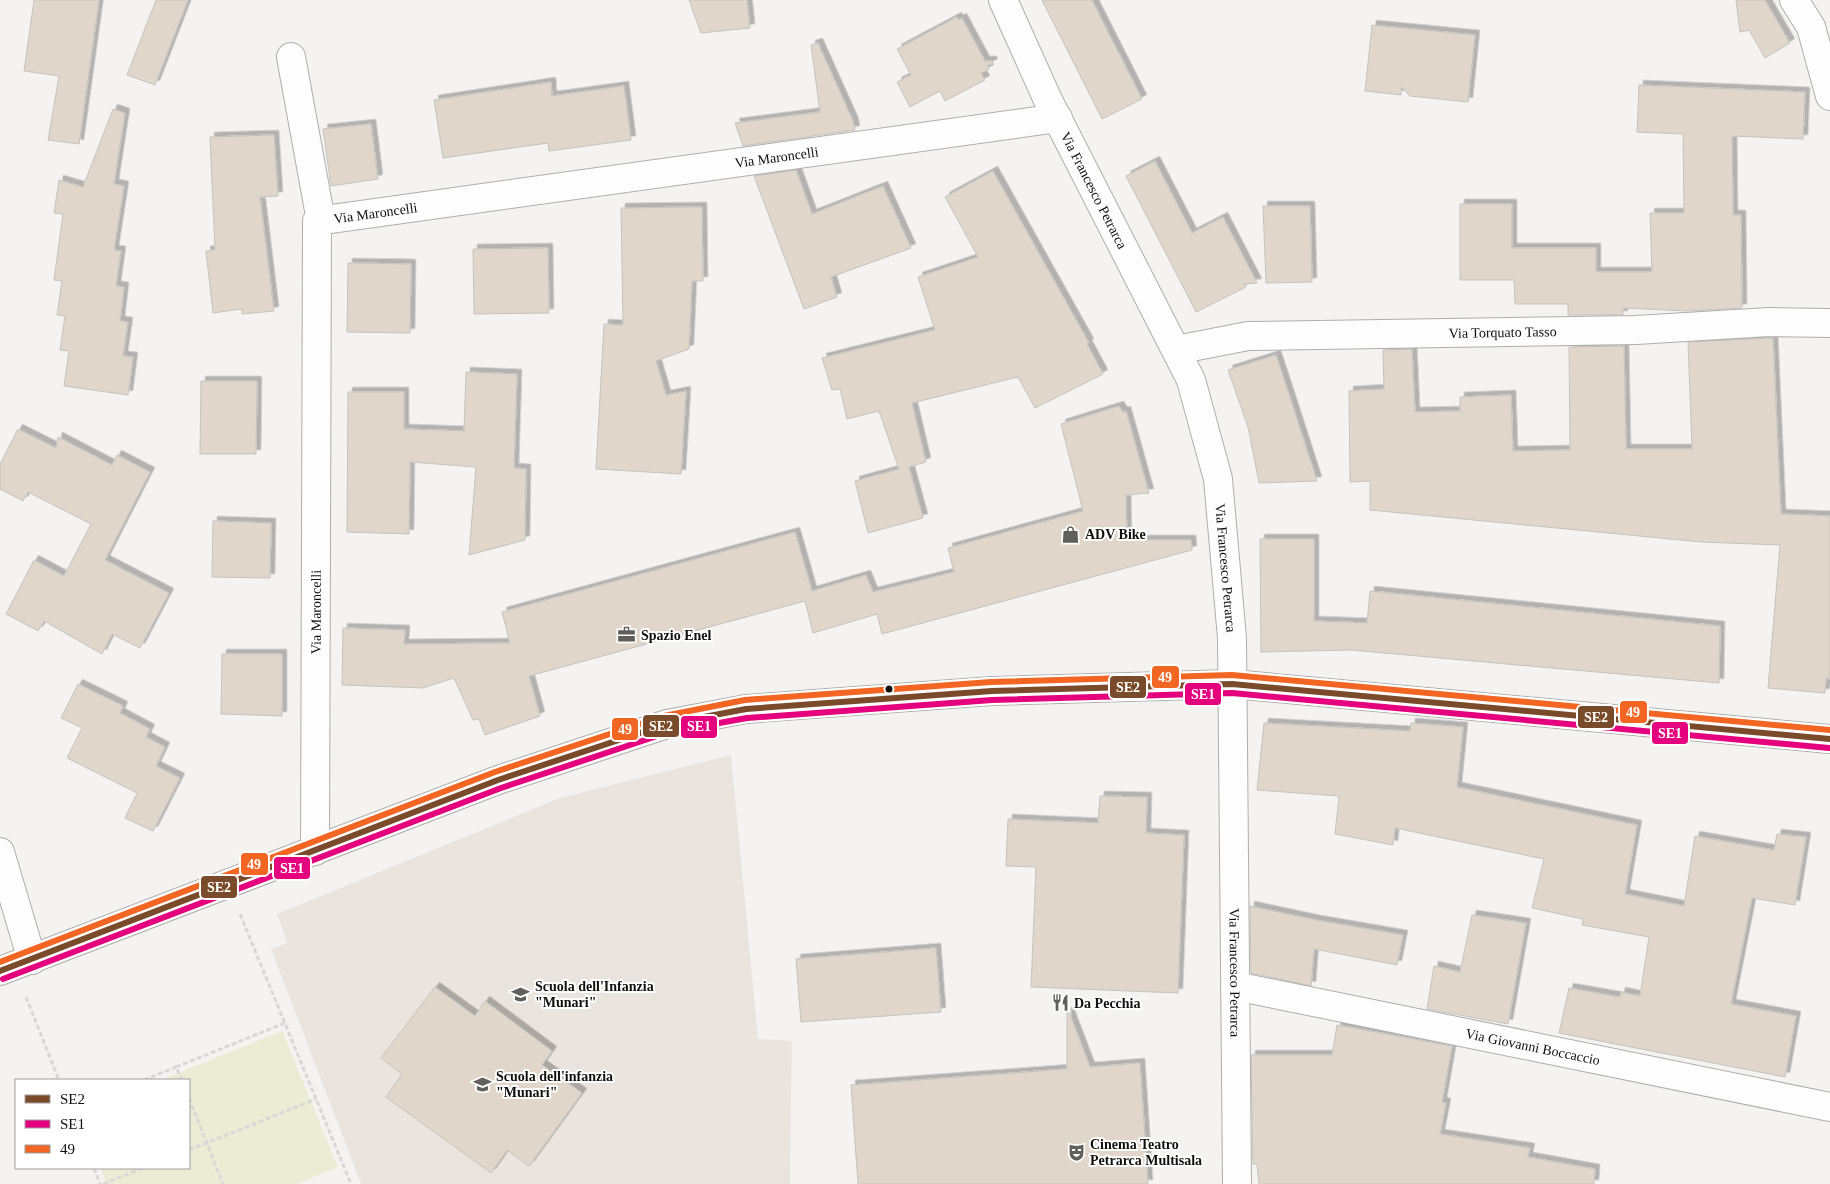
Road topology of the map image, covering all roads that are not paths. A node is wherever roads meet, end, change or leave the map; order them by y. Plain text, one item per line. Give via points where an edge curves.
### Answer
1 (1003, 0) edge
2 (1794, 0) edge
3 (291, 58) dead end
4 (1830, 96) edge
5 (1058, 118) junction
6 (322, 221) junction
7 (1830, 323) edge
8 (1176, 350) junction
9 (1232, 684) junction
10 (1830, 739) edge
11 (314, 850) junction
12 (0, 852) edge
13 (15, 966) edge
14 (1235, 986) junction
15 (1830, 1107) edge
16 (1237, 1184) edge

1 - 5 street, Via Francesco Petrarca
2 - 4 street via 1811,27
3 - 6 street
5 - 6 street, Via Maroncelli
5 - 8 street, Via Francesco Petrarca
6 - 11 street, Via Maroncelli via 317,221
7 - 8 street, Via Torquato Tasso via 1769,322 1636,330 1248,336
8 - 9 street, Via Francesco Petrarca via 1191,380 1218,479 1232,638
9 - 10 main road
9 - 11 main road via 992,690 746,709 667,724 592,747
9 - 14 street, Via Francesco Petrarca
11 - 13 main road
12 - 13 street
14 - 15 street, Via Giovanni Boccaccio
14 - 16 street, Via Francesco Petrarca

